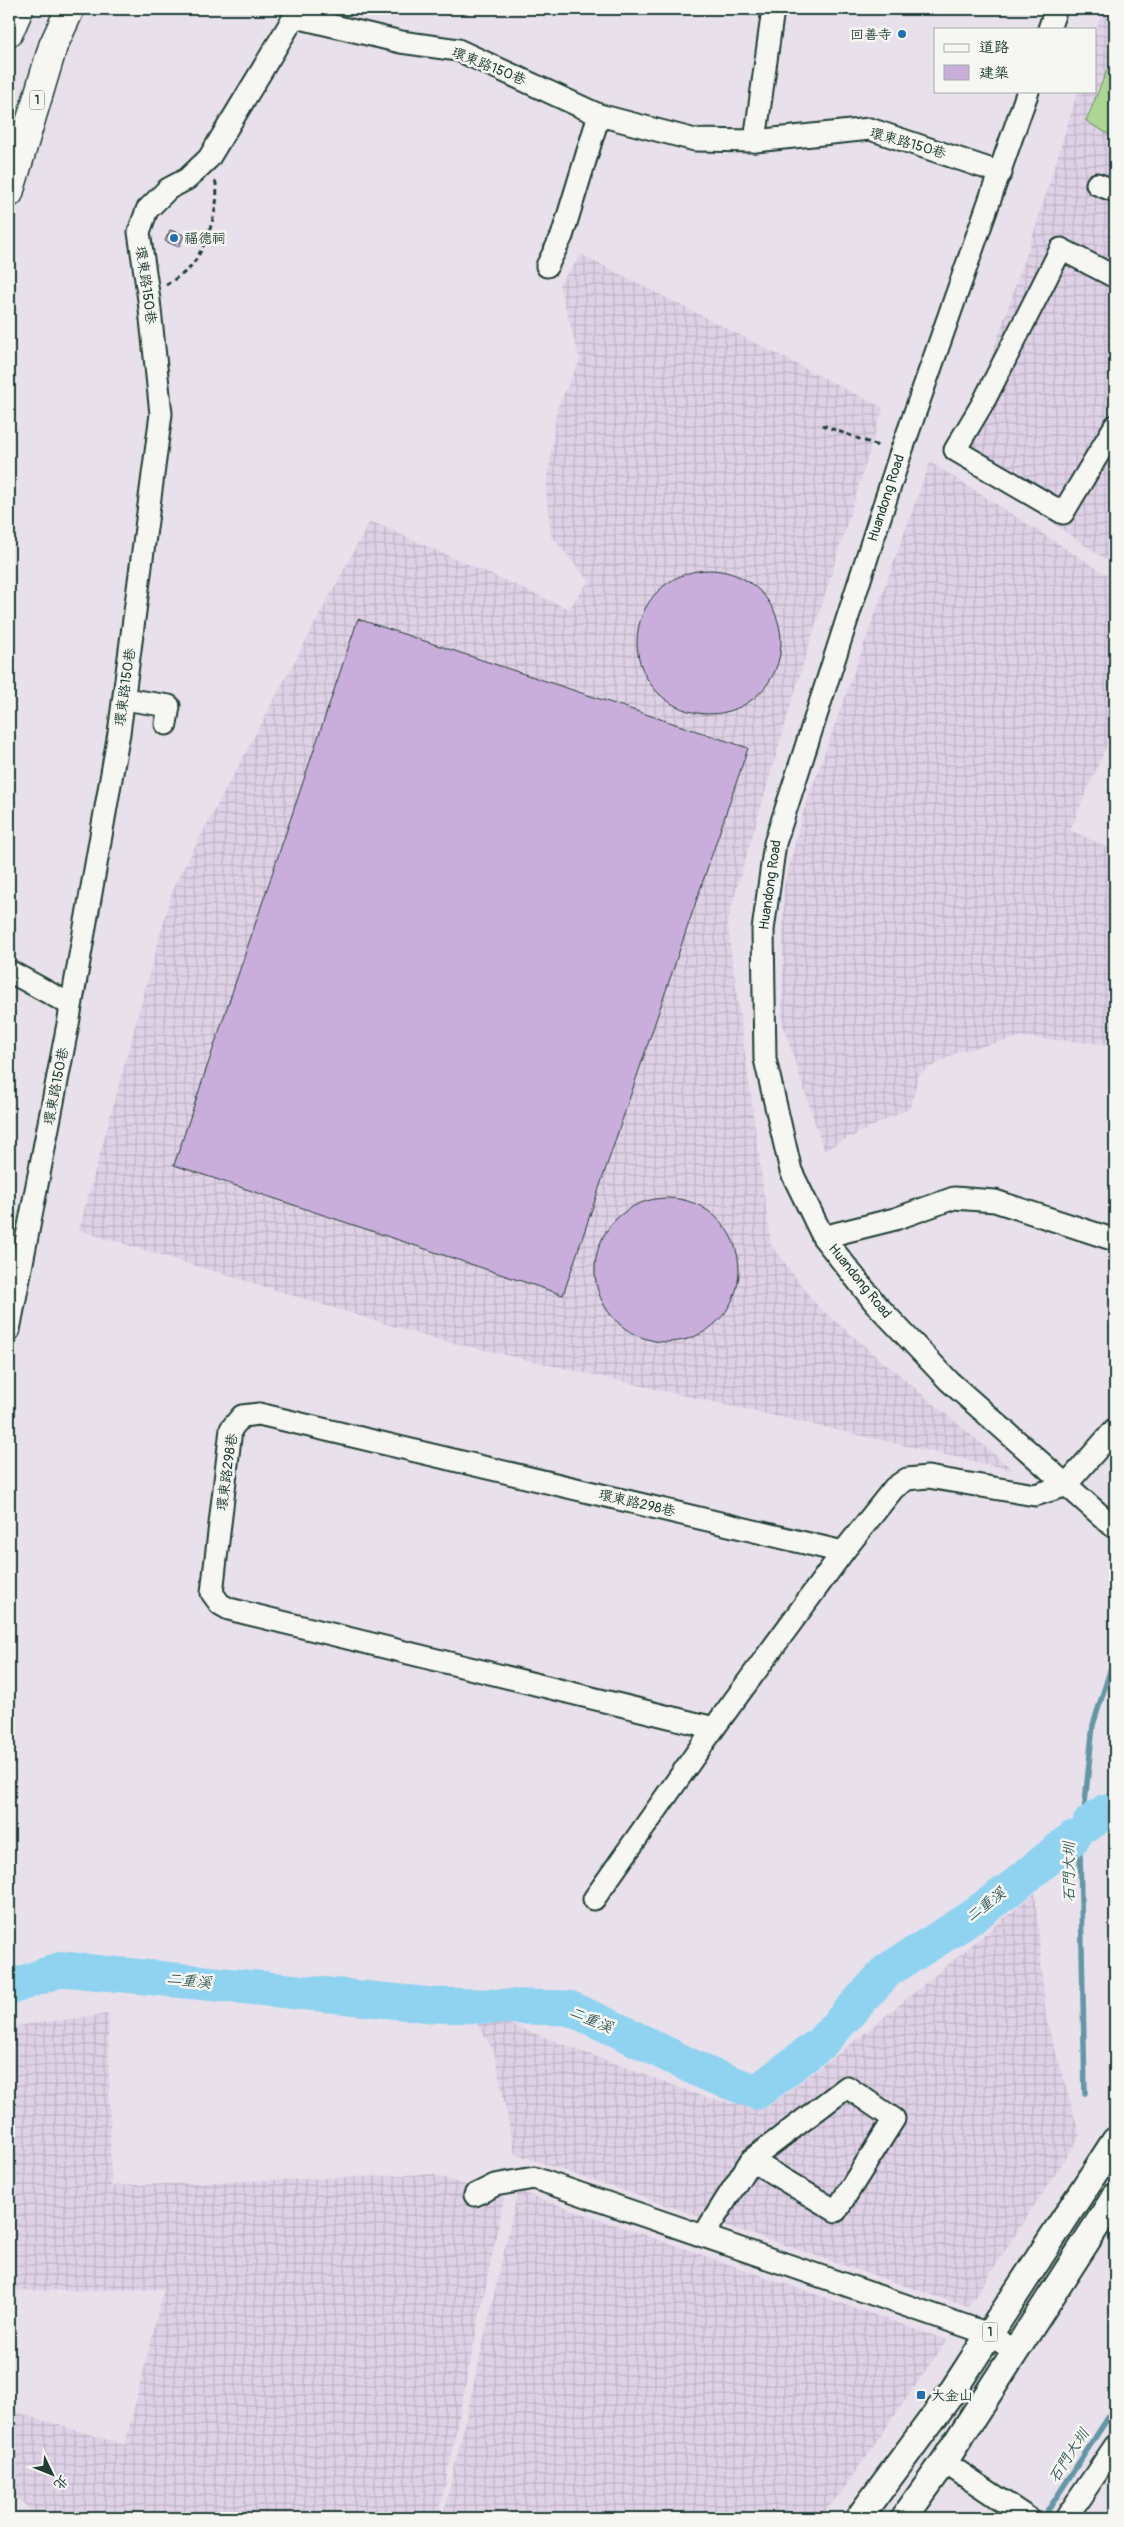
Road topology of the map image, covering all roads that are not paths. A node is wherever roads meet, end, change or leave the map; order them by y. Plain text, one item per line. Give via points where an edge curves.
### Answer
1 (19, 9) edge
2 (70, 9) edge
3 (774, 9) edge
4 (1056, 9) edge
5 (298, 13) edge
6 (1049, 28) edge
7 (9, 32) edge
8 (1028, 92) edge
9 (599, 115) junction
10 (755, 141) junction
11 (1002, 173) junction
12 (9, 193) edge
13 (547, 266) dead end
14 (1115, 277) edge
15 (1115, 426) edge
16 (124, 699) junction
17 (166, 724) dead end
18 (9, 971) edge
19 (71, 1005) junction
20 (824, 1237) junction
21 (1115, 1240) edge
22 (9, 1330) edge
23 (1115, 1429) edge
24 (1065, 1486) junction
25 (1115, 1528) edge
26 (843, 1552) junction
27 (714, 1728) junction
28 (594, 1899) dead end
29 (1115, 2142) edge
30 (751, 2160) junction
31 (475, 2196) dead end
32 (1115, 2197) edge
33 (704, 2236) junction
34 (990, 2334) junction
35 (1016, 2352) junction
36 (1115, 2446) edge
37 (944, 2462) junction
38 (859, 2518) edge
39 (904, 2518) edge
40 (1028, 2518) edge
41 (1066, 2518) edge

1 - 7 highway
2 - 12 highway, 1 via 53,46
3 - 10 street
4 - 6 street
5 - 9 street, 環東路150巷 via 401,42 458,50
5 - 16 street, 環東路150巷 via 209,158 187,179 168,189 147,210 139,232 150,300 161,414
8 - 11 street, Huandong Road
9 - 10 street, 環東路150巷 via 695,140
9 - 13 street via 562,236
10 - 11 street, 環東路150巷 via 870,130
11 - 20 street, Huandong Road via 900,455 775,843 763,930 765,1059 791,1171
14 - 15 street via 1061,249 956,450 1062,514
16 - 17 street via 169,706
16 - 19 street, 環東路150巷
18 - 19 street
19 - 22 street, 環東路150巷
20 - 21 street via 895,1219 954,1198 995,1202
20 - 24 street, Huandong Road via 875,1303 949,1381
23 - 24 street
24 - 25 street, Huandong Road
24 - 26 street via 1035,1495 928,1477 907,1479 894,1488
26 - 27 street
26 - 27 street, 環東路298巷 via 259,1414 242,1416 231,1429 212,1593 220,1604 229,1609
27 - 28 street
29 - 34 main road, 1
30 - 30 street via 836,2211 894,2119 847,2087
30 - 33 street
31 - 33 street via 495,2184 534,2178
32 - 35 main road
33 - 34 street
34 - 35 street
34 - 38 main road, 1 via 950,2395
35 - 37 main road
36 - 41 street
37 - 39 main road
37 - 40 street

